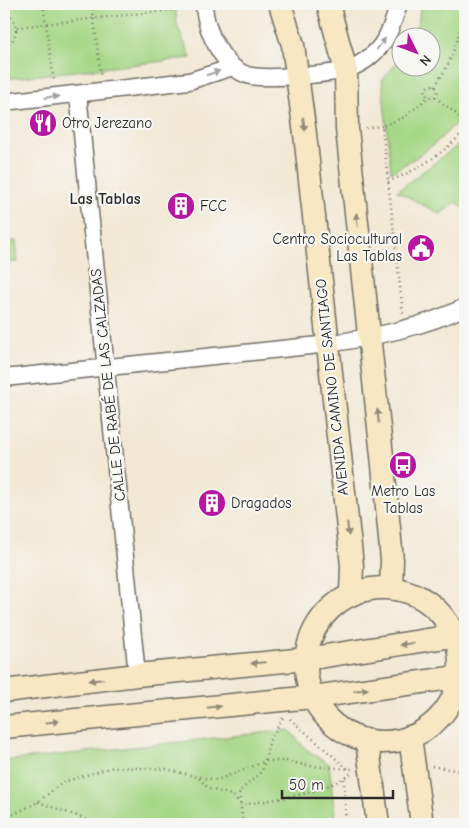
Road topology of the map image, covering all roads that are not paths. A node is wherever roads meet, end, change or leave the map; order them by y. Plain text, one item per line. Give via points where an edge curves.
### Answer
1 (280, 4) edge
2 (328, 4) edge
3 (399, 4) edge
4 (204, 5) edge
5 (233, 67) junction
6 (346, 72) junction
7 (297, 76) junction
8 (78, 94) junction
9 (4, 102) edge
10 (465, 306) edge
11 (370, 337) junction
12 (329, 344) junction
13 (106, 366) junction
14 (4, 378) edge
15 (391, 587) junction
16 (351, 594) junction
17 (460, 635) edge
18 (306, 659) junction
19 (138, 675) junction
20 (462, 676) edge
21 (4, 691) edge
22 (313, 697) junction
23 (4, 727) edge
24 (410, 737) junction
25 (367, 741) junction
26 (378, 824) edge
27 (422, 824) edge

1 - 7 street, AVENIDA CAMINO DE SANTIAGO via 293,45
2 - 6 street
6 -> 3 street via 373,54 390,31
4 - 5 street via 211,40
5 - 7 street via 250,76
8 -> 5 street via 189,81
6 - 7 street
11 -> 6 street via 347,130
7 -> 12 street, AVENIDA CAMINO DE SANTIAGO
9 -> 8 street
8 - 13 street, CALLE DE RABÉ DE LAS CALZADAS
10 - 11 street via 405,330
11 - 12 street
15 -> 11 street via 392,560
12 - 13 street
12 -> 16 street, AVENIDA CAMINO DE SANTIAGO via 352,566
13 - 14 street
13 - 19 street, CALLE DE RABÉ DE LAS CALZADAS
15 - 16 street
15 - 17 street via 418,595 441,612
16 - 18 street via 328,610 313,632
17 -> 18 street
17 - 20 street
18 -> 19 street
18 - 22 street
19 -> 21 street
22 -> 20 street
20 - 24 street via 450,703 439,716
23 -> 22 street via 283,710
22 - 25 street via 320,710 335,725
24 - 25 street
24 - 27 street
25 - 26 street

